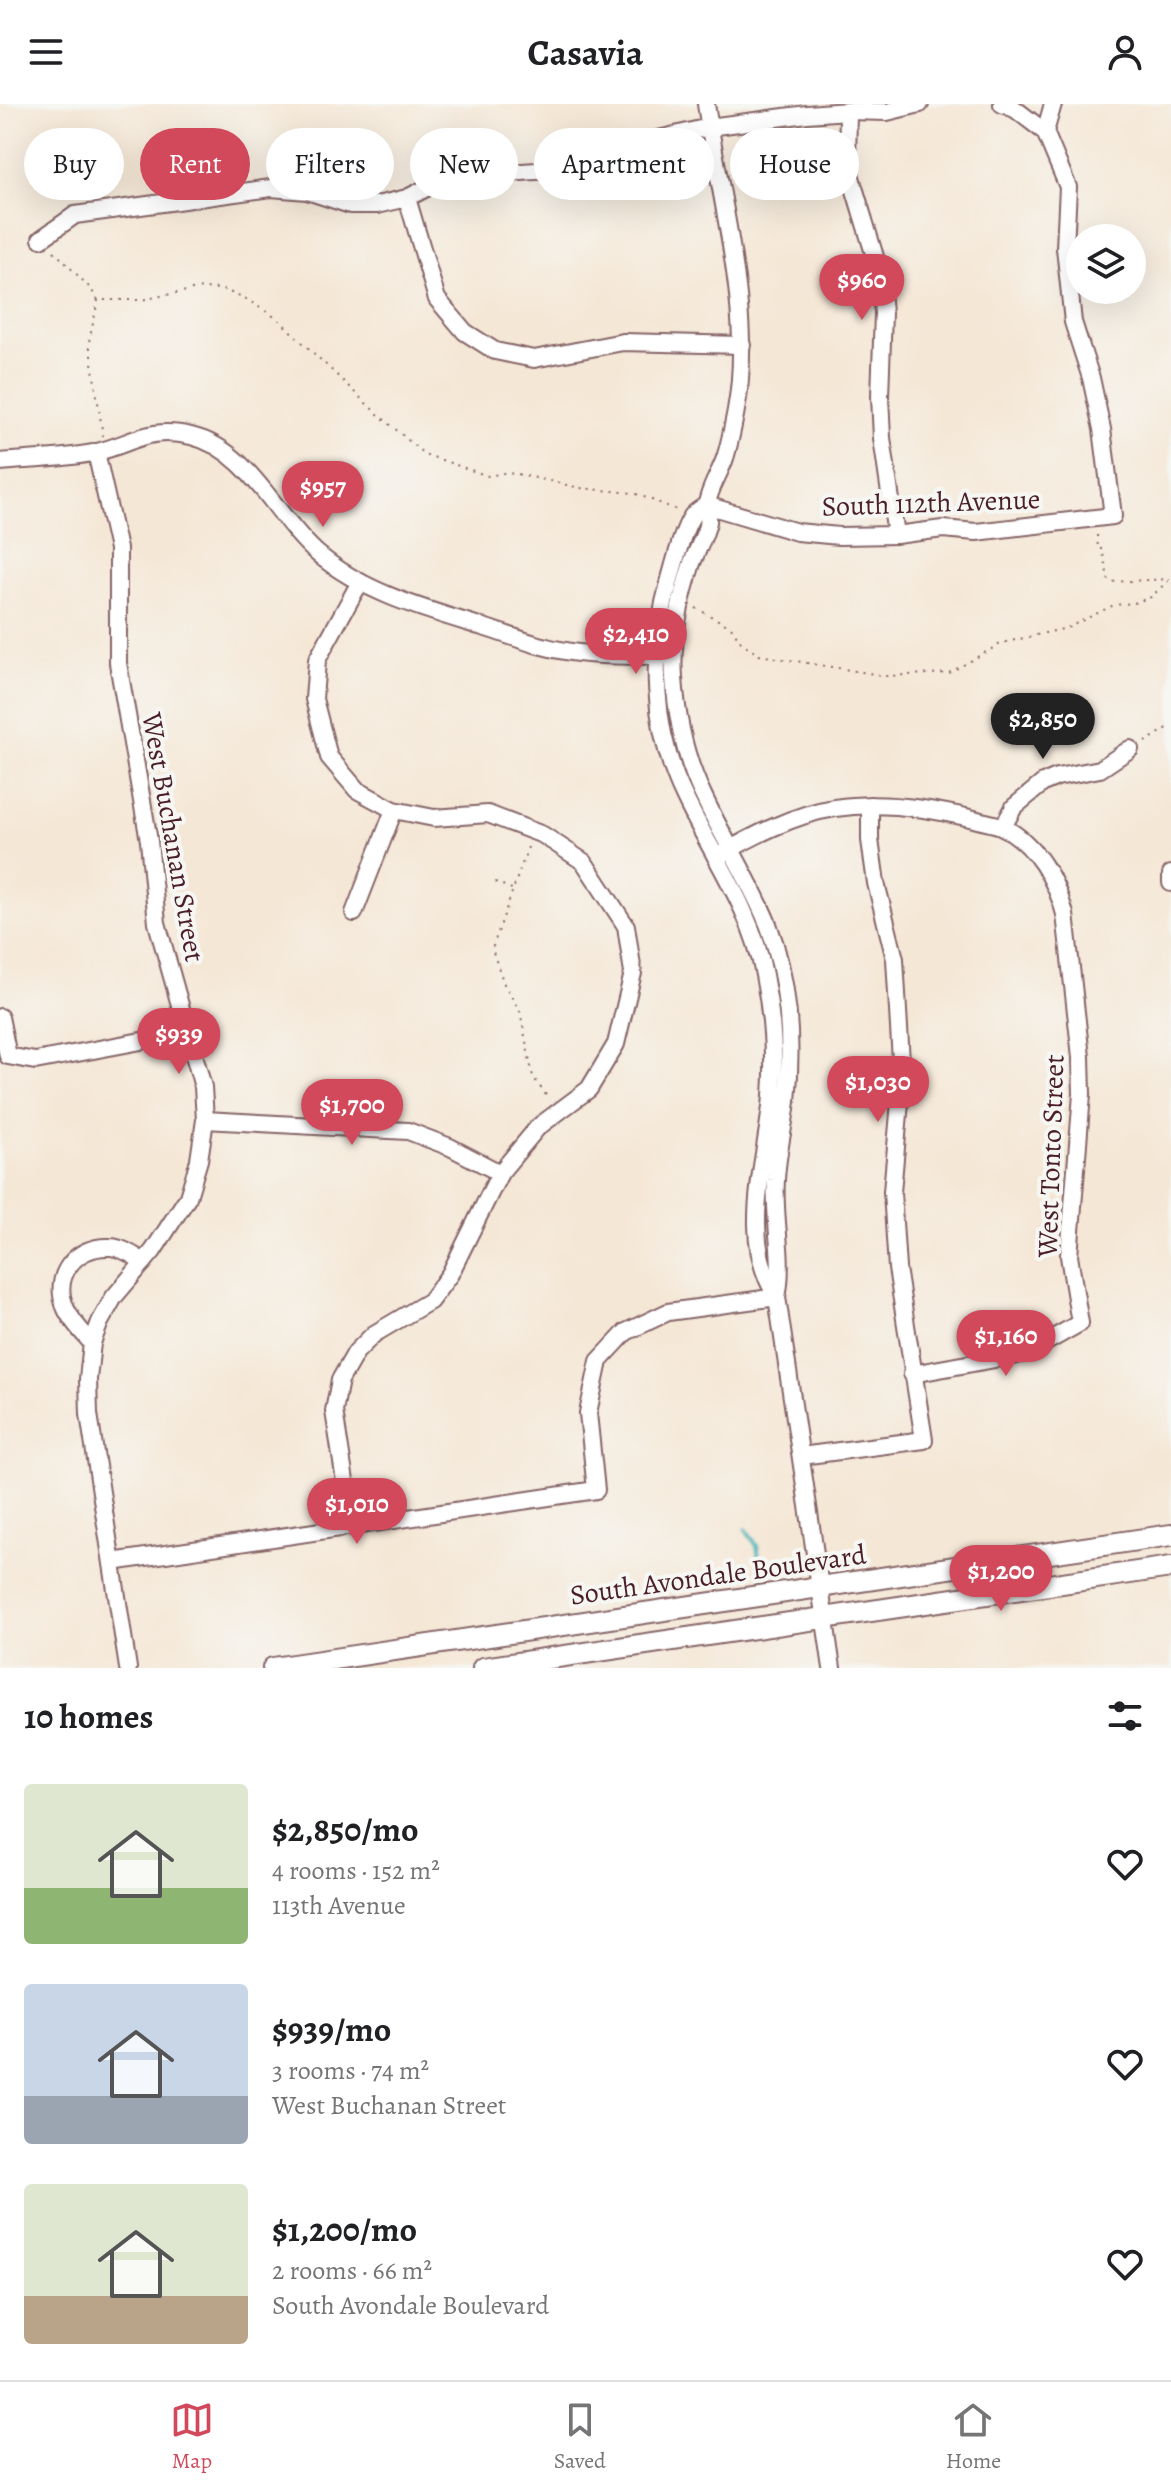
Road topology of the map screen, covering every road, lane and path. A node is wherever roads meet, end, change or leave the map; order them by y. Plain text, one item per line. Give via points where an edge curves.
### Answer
1 (706, 104) edge
2 (920, 104) edge
3 (1053, 104) edge
4 (1008, 106) edge
5 (848, 111) junction
6 (709, 127) junction
7 (1045, 132) junction
8 (407, 198) junction
9 (41, 239) joint
10 (98, 300) junction
11 (742, 345) junction
12 (101, 450) junction
13 (0, 462) edge
14 (706, 505) junction
15 (692, 515) junction
16 (1105, 517) junction
17 (896, 535) junction
18 (1170, 579) edge
19 (360, 582) junction
20 (681, 601) junction
21 (665, 656) junction
22 (1171, 726) edge
23 (1130, 749) joint
24 (870, 805) junction
25 (394, 810) junction
26 (1003, 827) junction
27 (534, 832) junction
28 (723, 853) junction
29 (1171, 874) edge
30 (495, 882) dead end
31 (1171, 883) edge
32 (512, 889) junction
33 (354, 913) dead end
34 (0, 1017) edge
35 (189, 1032) junction
36 (559, 1111) junction
37 (205, 1120) junction
38 (500, 1173) junction
39 (144, 1262) junction
40 (777, 1297) junction
41 (92, 1343) junction
42 (912, 1374) junction
43 (801, 1456) junction
44 (352, 1526) junction
45 (1171, 1535) edge
46 (112, 1562) junction
47 (1171, 1567) edge
48 (821, 1587) junction
49 (825, 1616) junction
50 (128, 1668) edge
51 (273, 1668) edge
52 (483, 1668) edge
53 (832, 1668) edge

1 - 6 street
2 - 5 street via 887,112
3 - 7 street
4 - 7 street
5 - 6 street
5 - 17 street via 847,164 879,270 881,424
6 - 8 street via 629,146 566,169 448,177
6 - 11 street
7 - 16 street via 1068,187 1065,248 1073,322 1099,416
8 - 9 street via 350,205 307,191 271,188 75,215
8 - 11 street via 437,299 465,332 495,351 534,359 623,342
9 - 10 path
10 - 12 path via 89,342
10 - 15 path via 131,301 202,288 243,297 278,319 424,454 488,476 518,474 634,493
11 - 14 street via 725,458
12 - 13 street
12 - 19 street via 150,433 174,432 220,447 317,553
12 - 35 street, West Buchanan Street via 118,549 118,663 149,841 157,923
14 - 15 street
14 - 17 street, South 112th Avenue via 797,532
14 - 20 street via 708,521
15 - 21 street via 668,584
16 - 17 street, South 112th Avenue
16 - 18 path via 1098,549 1109,582
18 - 20 path via 1151,597 1114,605 1067,628 1002,643 949,673 934,674 886,676 759,655 731,627
19 - 21 street via 526,643 574,653
19 - 25 street via 317,660 314,699 329,757 357,790
20 - 21 street
21 - 28 street via 686,752
22 - 23 path
23 - 26 street via 1100,769 1043,783 1014,807
24 - 26 street via 949,813
24 - 28 street via 833,808 794,820
24 - 42 street via 876,883 895,959 902,1079 892,1192
25 - 27 street via 434,818 488,814
25 - 33 street
26 - 42 street, West Tonto Street via 1036,853 1059,892 1065,914 1082,1094 1069,1256 1080,1323 1027,1353
27 - 32 path
27 - 36 street via 584,862 626,926 633,973 616,1044 589,1089
28 - 40 street via 764,972 773,1028 772,1099 758,1200 765,1279
29 - 31 street
30 - 32 path
32 - 36 path via 492,949 520,1011 533,1077
34 - 35 street via 8,1056 35,1061
35 - 37 street, West Buchanan Street
36 - 38 street via 538,1127
37 - 38 street via 408,1131
37 - 39 street, West Buchanan Street via 188,1197
38 - 44 street via 450,1274 430,1301 374,1334 340,1380 334,1411
39 - 41 street, West Buchanan Street via 114,1297
39 - 41 street via 112,1247 83,1251 71,1260 62,1289 64,1306
40 - 43 street
40 - 44 street via 668,1312 626,1332 599,1361 588,1413 596,1490
41 - 46 street, West Buchanan Street via 89,1414
42 - 43 street via 924,1440
43 - 48 street
44 - 46 street
45 - 48 main road, South Avondale Boulevard
46 - 50 street, West Buchanan Street
47 - 49 main road, South Avondale Boulevard
48 - 49 street
48 - 51 main road, South Avondale Boulevard
49 - 52 main road, South Avondale Boulevard
49 - 53 street

